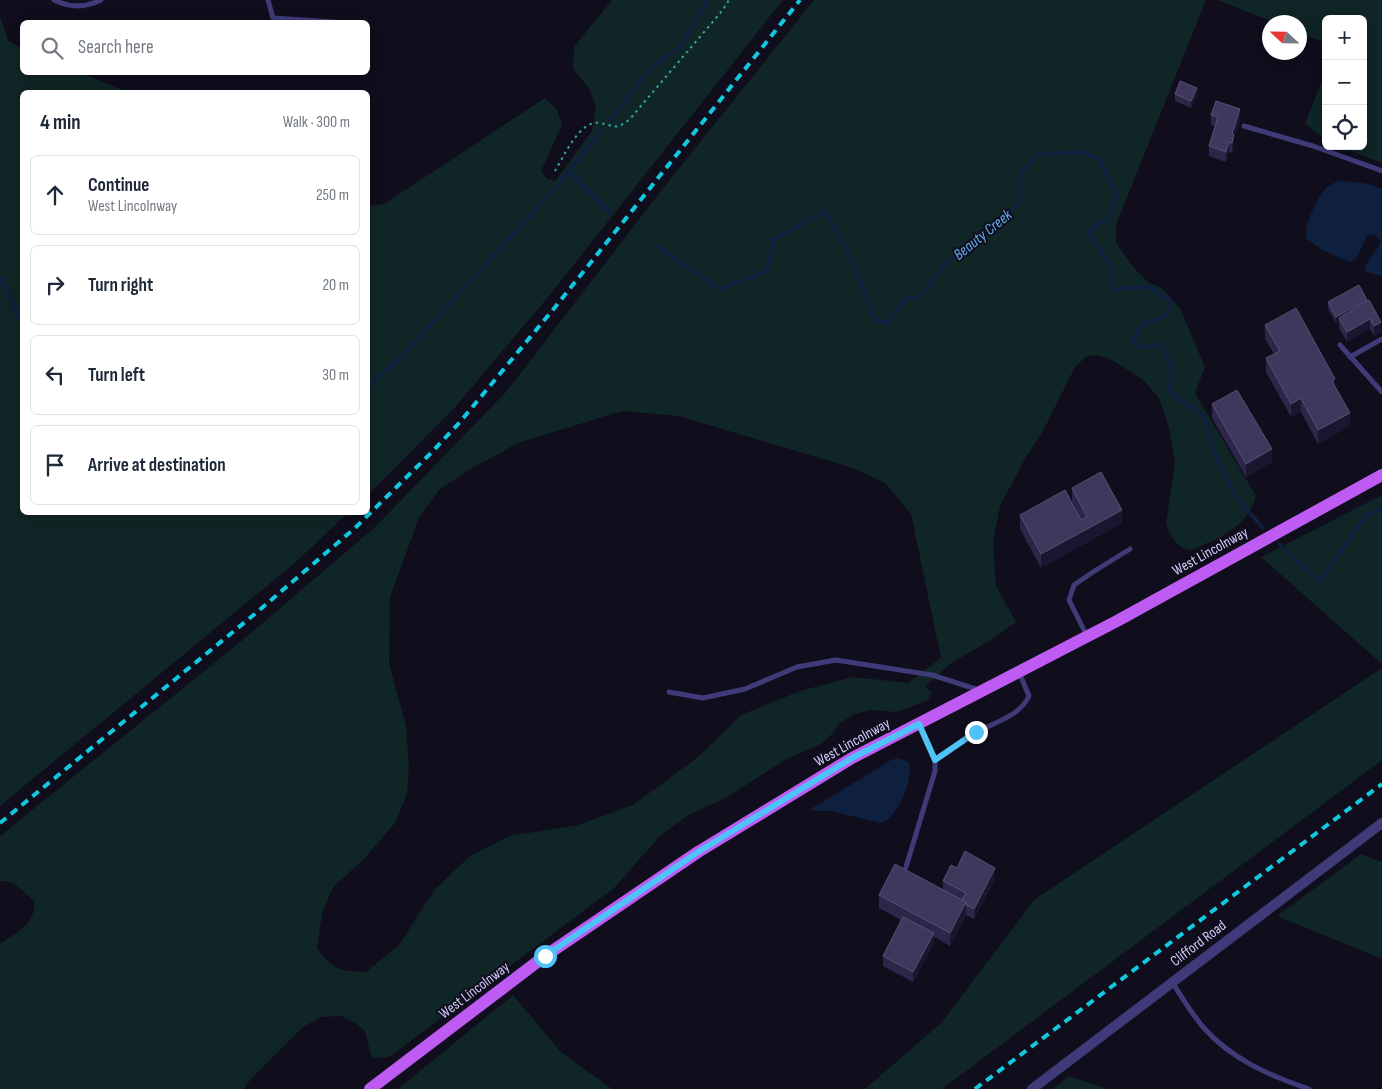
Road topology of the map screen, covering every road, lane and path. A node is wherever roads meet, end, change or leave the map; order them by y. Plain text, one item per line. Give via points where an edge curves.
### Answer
1 (54, 0) edge
2 (101, 0) edge
3 (268, 0) edge
4 (729, 0) edge
5 (304, 20) edge
6 (1244, 126) dead end
7 (554, 171) dead end
8 (1382, 171) edge
9 (1382, 339) edge
10 (1340, 345) dead end
11 (1350, 357) junction
12 (1382, 392) edge
13 (1382, 475) edge
14 (1130, 549) dead end
15 (1087, 636) junction
16 (1019, 672) junction
17 (982, 691) junction
18 (669, 692) dead end
19 (919, 724) junction
20 (935, 760) junction
21 (1382, 823) edge
22 (906, 868) edge
23 (1171, 982) junction
24 (370, 1089) edge
25 (1032, 1089) edge
26 (1309, 1089) edge

1 - 2 lane via 71,7
3 - 5 lane via 273,18
4 - 7 path via 629,120 620,127 594,123 583,127
6 - 8 lane
9 - 11 lane
10 - 11 lane
11 - 12 lane
13 - 15 main road, West Lincolnway
14 - 15 lane via 1074,585 1069,600
15 - 16 main road, West Lincolnway
16 - 17 main road, West Lincolnway
16 - 20 lane via 1029,696 1025,705 976,732
17 - 18 lane via 932,676 836,660 797,667 745,689 703,698
17 - 19 main road, West Lincolnway
19 - 20 lane
19 - 24 main road, West Lincolnway via 852,758 698,852 545,956
20 - 22 lane via 935,772
21 - 23 street, Clifford Road
23 - 25 street, Clifford Road
23 - 26 lane via 1222,1046 1246,1062

